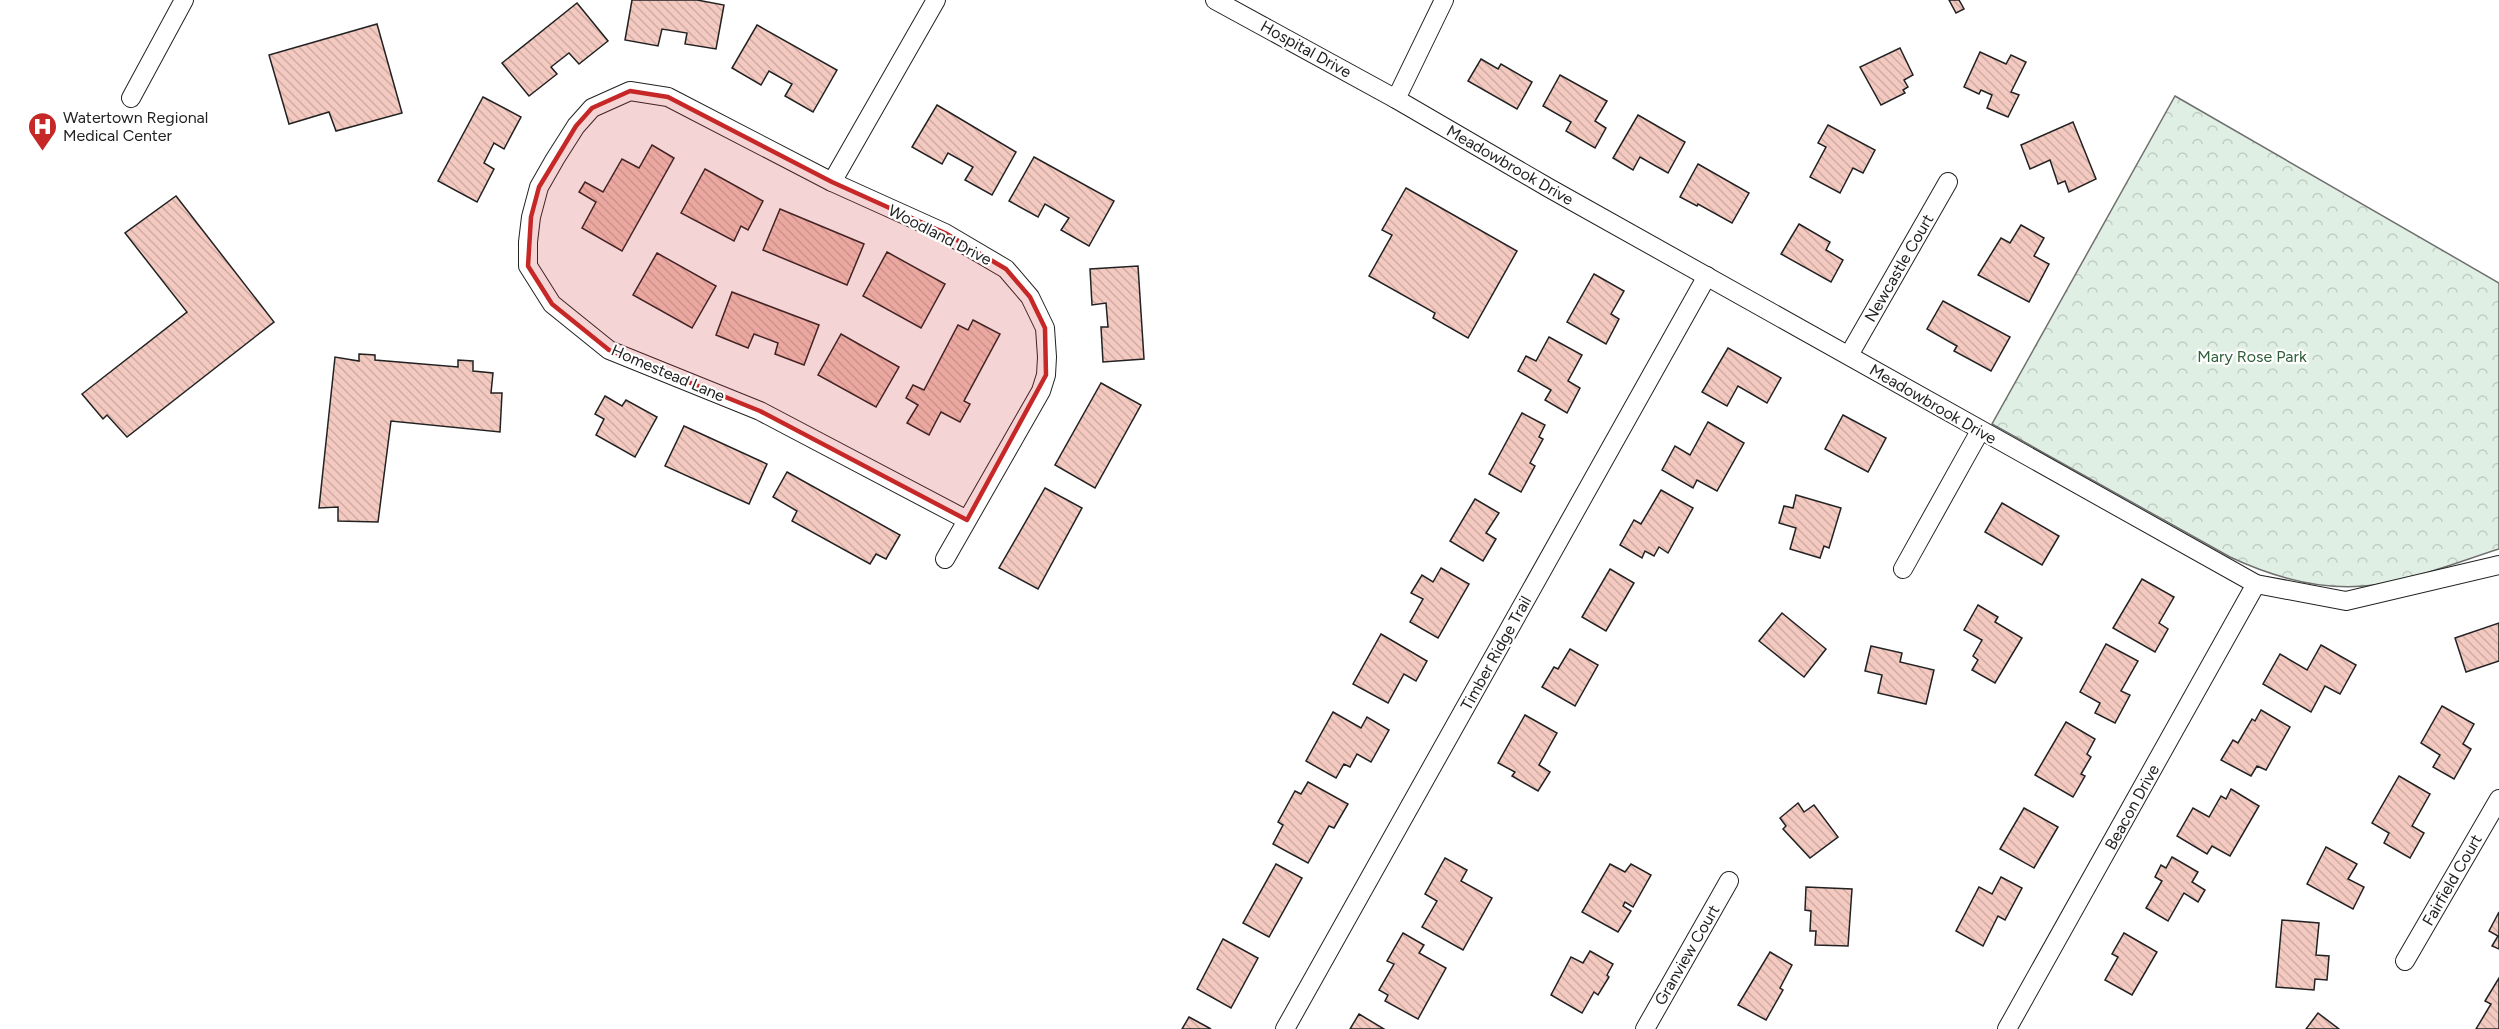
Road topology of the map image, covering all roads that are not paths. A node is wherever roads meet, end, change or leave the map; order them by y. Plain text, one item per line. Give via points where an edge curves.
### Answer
1 (184, 0) edge
2 (936, 0) edge
3 (1215, 0) edge
4 (1444, 0) edge
5 (131, 98) dead end
6 (1396, 99) junction
7 (832, 182) junction
8 (1948, 182) dead end
9 (1707, 276) junction
10 (1849, 355) junction
11 (1980, 431) junction
12 (968, 520) junction
13 (945, 559) dead end
14 (2499, 565) edge
15 (1903, 569) dead end
16 (2256, 584) junction
17 (2499, 799) edge
18 (1729, 881) dead end
19 (2405, 961) dead end
20 (1285, 1029) edge
21 (1645, 1029) edge
22 (2007, 1029) edge

1 - 5 street
2 - 7 street
3 - 6 street, Hospital Drive
4 - 6 street
6 - 9 street, Meadowbrook Drive
7 - 12 street, Woodland Drive via 945,234 1006,269 1030,297 1045,328 1046,375 1041,391
7 - 12 street, Homestead Lane via 668,97 630,91 592,108 555,159 539,187 531,217 528,266 552,304 609,350 760,411
8 - 10 street, Newcastle Court
9 - 10 street, Meadowbrook Drive
9 - 20 street, Timber Ridge Trail
10 - 11 street, Meadowbrook Drive
11 - 15 street
11 - 16 street, Meadowbrook Drive
12 - 13 street, Woodland Drive
14 - 16 street, Meadowbrook Drive via 2346,601
16 - 22 street, Beacon Drive
17 - 19 street, Fairfield Court
18 - 21 street, Granview Court

